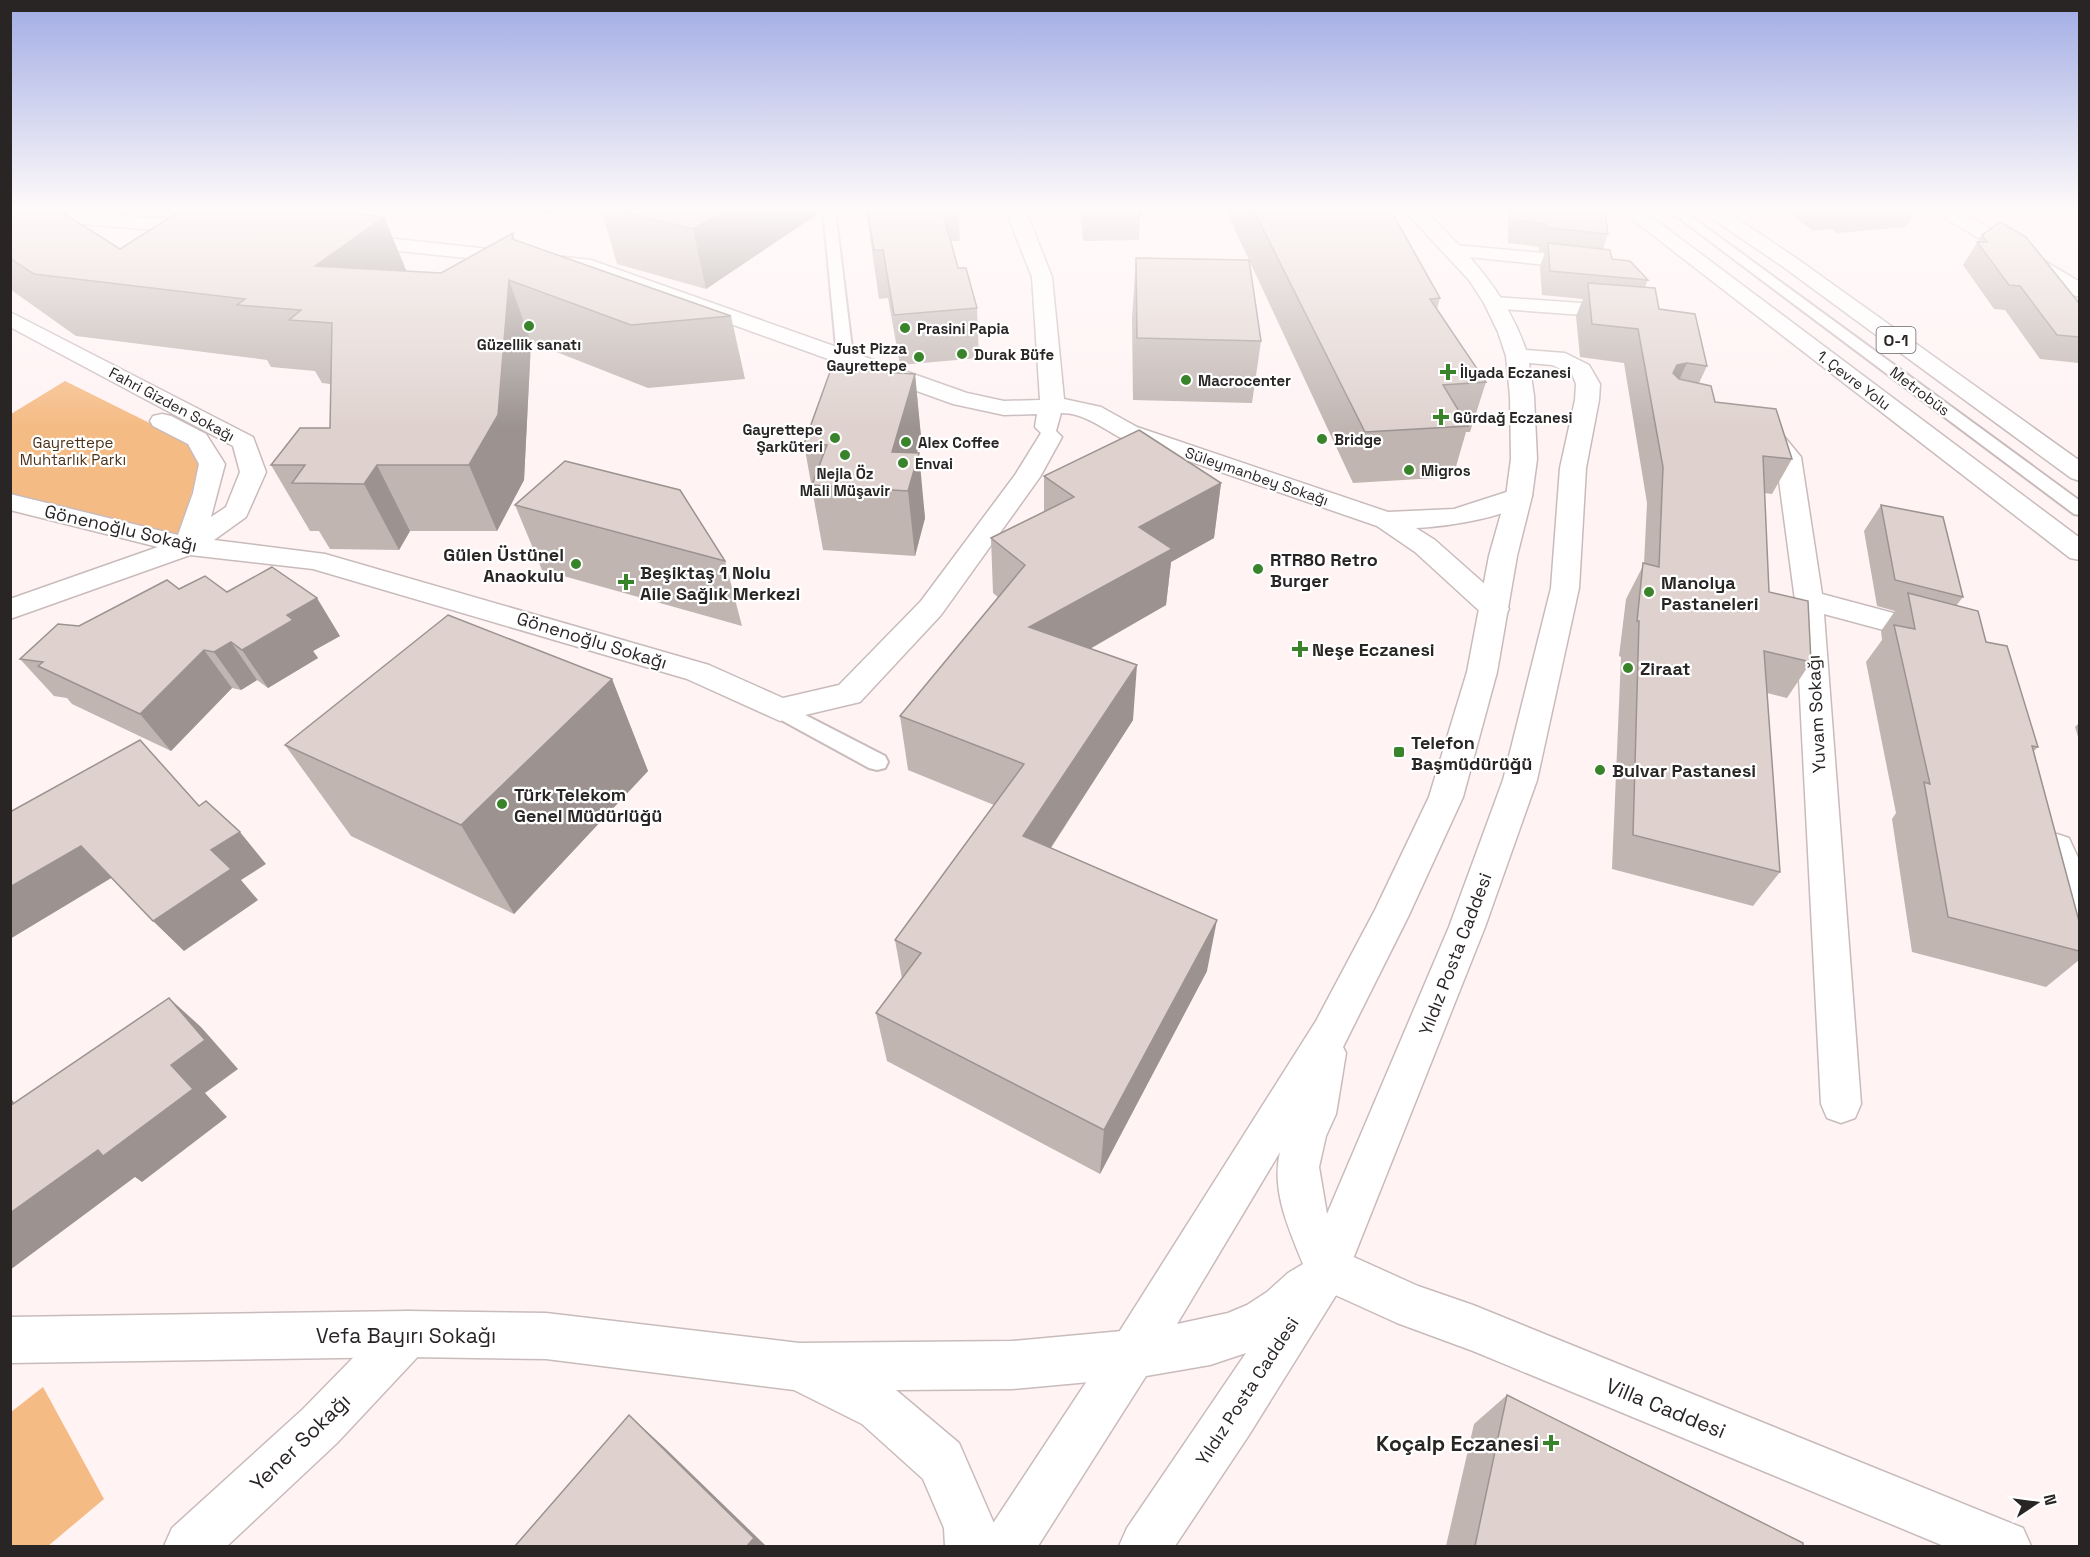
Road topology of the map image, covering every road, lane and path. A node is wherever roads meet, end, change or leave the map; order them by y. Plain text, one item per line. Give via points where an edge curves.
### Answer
1 (634, 282) edge
2 (837, 282) edge
3 (1042, 282) edge
4 (1481, 282) edge
5 (1721, 282) edge
6 (1724, 282) edge
7 (1771, 282) edge
8 (1816, 282) edge
9 (2064, 282) edge
10 (2079, 291) edge
11 (1743, 296) junction
12 (1495, 303) junction
13 (1650, 314) edge
14 (10, 318) edge
15 (10, 339) edge
16 (1516, 356) junction
17 (845, 357) junction
18 (1052, 407) junction
19 (1734, 419) edge
20 (1128, 432) junction
21 (1050, 437) junction
22 (2079, 473) edge
23 (1519, 496) junction
24 (10, 502) edge
25 (2079, 510) edge
26 (1386, 520) junction
27 (188, 546) junction
28 (2079, 552) edge
29 (1809, 600) junction
30 (1495, 609) junction
31 (10, 610) edge
32 (1955, 639) edge
33 (780, 710) junction
34 (877, 762) dead end
35 (2049, 826) edge
36 (2079, 915) edge
37 (1330, 1033) junction
38 (1841, 1104) dead end
39 (1327, 1268) junction
40 (408, 1334) junction
41 (10, 1340) edge
42 (1133, 1354) junction
43 (799, 1367) junction
44 (189, 1546) edge
45 (971, 1546) edge
46 (1008, 1546) edge
47 (1145, 1546) edge
48 (2005, 1546) edge

1 - 17 main road, Süleymanbey Sokağı
2 - 17 lane
3 - 18 main road
4 - 12 main road
5 - 11 main road
6 - 11 main road, 1. Çevre Yolu
7 - 25 lane, Metrobüs
8 - 22 main road, O-1
9 - 10 main road
11 - 28 main road, 1. Çevre Yolu
12 - 13 main road
12 - 16 main road
14 - 27 main road, Fahri Gizden Sokağı via 244,442 253,472 237,511
15 - 27 main road, Fahri Gizden Sokağı via 73,377 197,439 212,464
16 - 23 main road via 1524,449
16 - 39 main road, Yıldız Posta Caddesi via 1557,358 1581,370 1588,384 1574,468 1565,588 1520,780 1467,927
17 - 18 main road, Süleymanbey Sokağı via 961,399 1004,408
18 - 20 main road, Süleymanbey Sokağı via 1069,406 1093,412
18 - 21 main road via 1047,418
19 - 29 main road, Yuvam Sokağı via 1767,433 1788,457
20 - 21 main road, Süleymanbey Sokağı via 1092,429 1065,431
20 - 26 main road, Süleymanbey Sokağı
21 - 33 main road via 1028,477 931,608 849,694
23 - 26 main road, Süleymanbey Sokağı via 1456,518
23 - 30 main road via 1503,556
24 - 27 main road, Gönenoğlu Sokağı
26 - 30 main road, Süleymanbey Sokağı via 1425,546
27 - 31 main road
27 - 33 main road, Gönenoğlu Sokağı via 327,563 698,672
29 - 32 main road
29 - 38 main road, Yuvam Sokağı
30 - 37 main road via 1482,672 1446,797
33 - 34 lane
35 - 36 main road
37 - 39 main road via 1315,1114 1298,1167 1304,1211
37 - 42 main road
39 - 42 main road via 1280,1311 1235,1335
39 - 47 main road, Yıldız Posta Caddesi
39 - 48 main road, Villa Caddesi via 1413,1307
40 - 41 main road, Vefa Bayırı Sokağı
40 - 43 main road, Vefa Bayırı Sokağı via 546,1336
40 - 44 main road, Yener Sokağı via 320,1426
42 - 43 main road via 1012,1365
42 - 46 main road
43 - 45 main road via 879,1407 941,1461 970,1528

